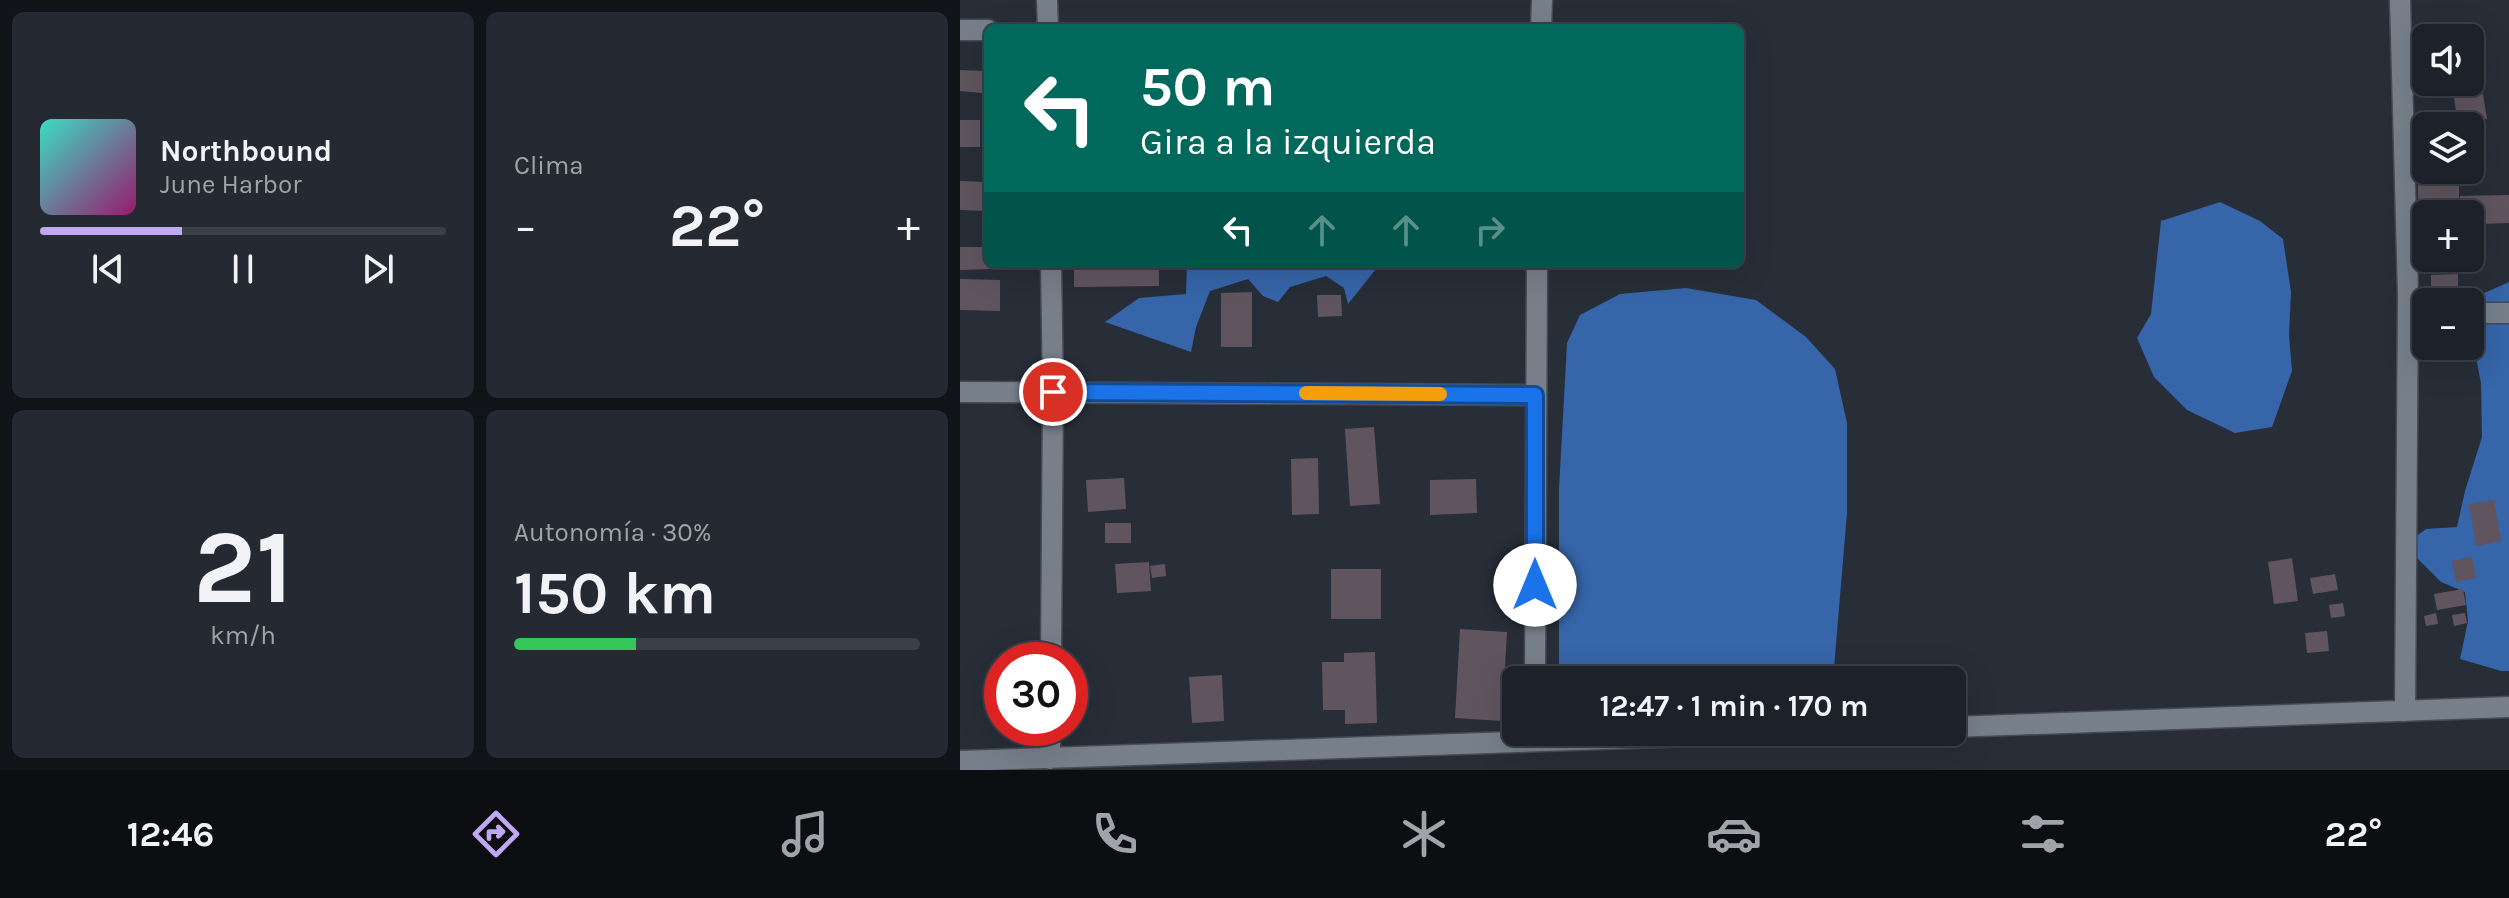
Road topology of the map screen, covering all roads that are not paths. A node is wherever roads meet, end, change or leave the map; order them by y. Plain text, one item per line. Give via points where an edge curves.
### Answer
1 (1047, 0) edge
2 (1542, 0) edge
3 (2400, 0) edge
4 (1048, 24) edge
5 (1541, 24) edge
6 (960, 30) edge
7 (984, 30) edge
8 (1051, 268) edge
9 (1537, 268) edge
10 (2416, 288) edge
11 (2484, 313) edge
12 (2509, 313) edge
13 (2416, 360) edge
14 (960, 392) edge
15 (1053, 392) junction
16 (1535, 395) junction
17 (1051, 642) edge
18 (1535, 666) edge
19 (2509, 707) edge
20 (2405, 711) junction
21 (1966, 727) edge
22 (1502, 738) edge
23 (1050, 746) edge
24 (1050, 759) junction
25 (960, 761) edge

1 - 4 street
2 - 5 street
3 - 10 street
6 - 7 street
8 - 15 street
9 - 16 street
11 - 12 street
13 - 20 street
14 - 15 street
15 - 16 street
15 - 17 street
16 - 18 street
19 - 20 street
20 - 21 street
22 - 24 street
23 - 24 street
24 - 25 street

